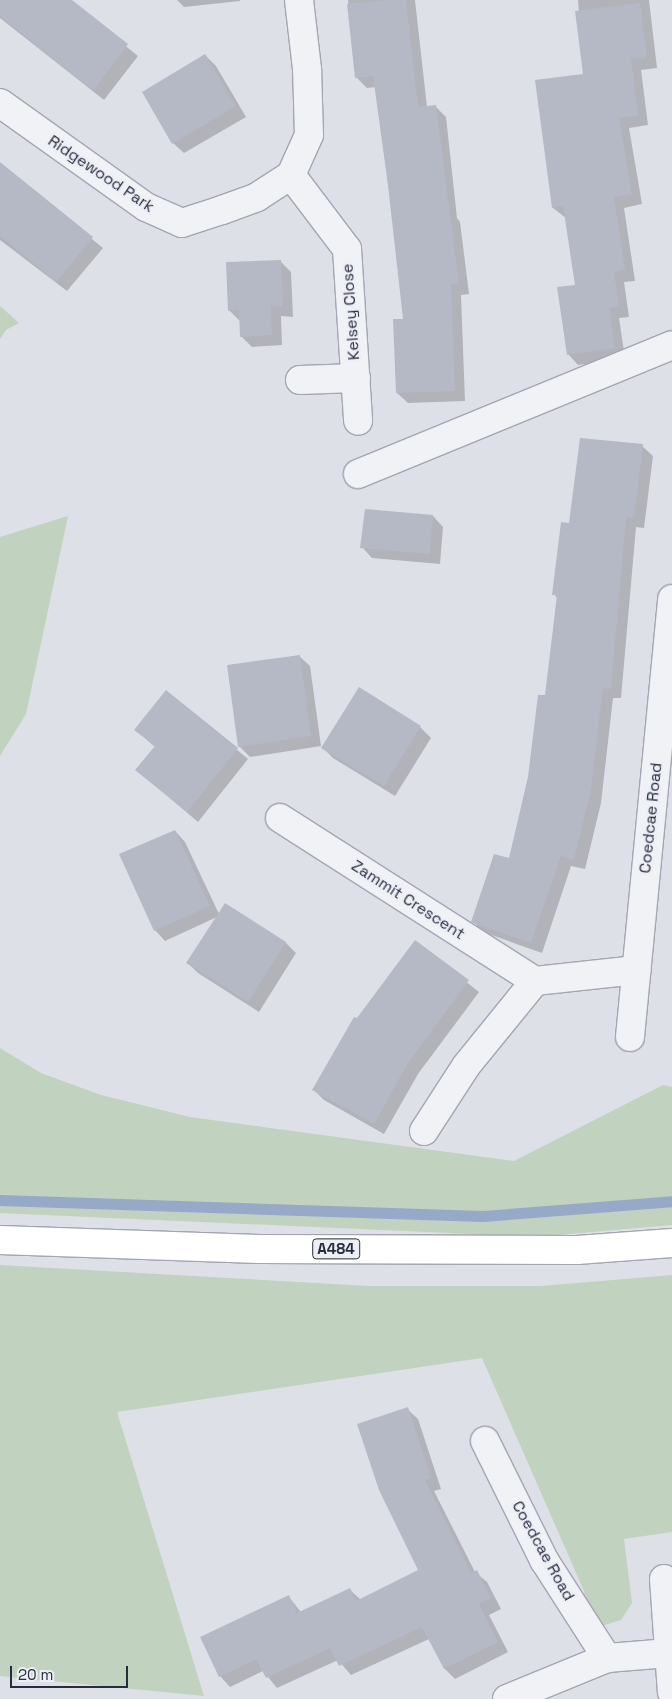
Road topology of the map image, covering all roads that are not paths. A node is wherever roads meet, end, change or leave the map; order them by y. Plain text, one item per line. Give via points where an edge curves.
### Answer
1 (299, 0) edge
2 (0, 103) edge
3 (290, 175) junction
4 (672, 345) edge
5 (356, 378) junction
6 (300, 380) dead end
7 (358, 421) dead end
8 (358, 474) dead end
9 (672, 599) edge
10 (280, 818) dead end
11 (636, 970) junction
12 (535, 981) junction
13 (630, 1037) dead end
14 (424, 1131) dead end
15 (0, 1240) edge
16 (672, 1244) edge
17 (485, 1441) dead end
18 (664, 1579) dead end
19 (607, 1658) junction
20 (671, 1673) edge
21 (507, 1699) edge

1 - 3 street via 307,69 309,135
2 - 3 street, Ridgewood Park via 146,207 182,223 257,197
3 - 5 street, Kelsey Close via 347,249
4 - 8 street
5 - 6 street, Kelsey Close
5 - 7 street, Kelsey Close
9 - 11 street, Coedcae Road
10 - 12 street, Zammit Crescent
11 - 12 street
11 - 13 street, Coedcae Road
12 - 14 street via 466,1066
15 - 16 main road, A484 via 259,1249 577,1250
17 - 19 street, Coedcae Road via 544,1560
18 - 20 street
19 - 20 street
19 - 21 street

